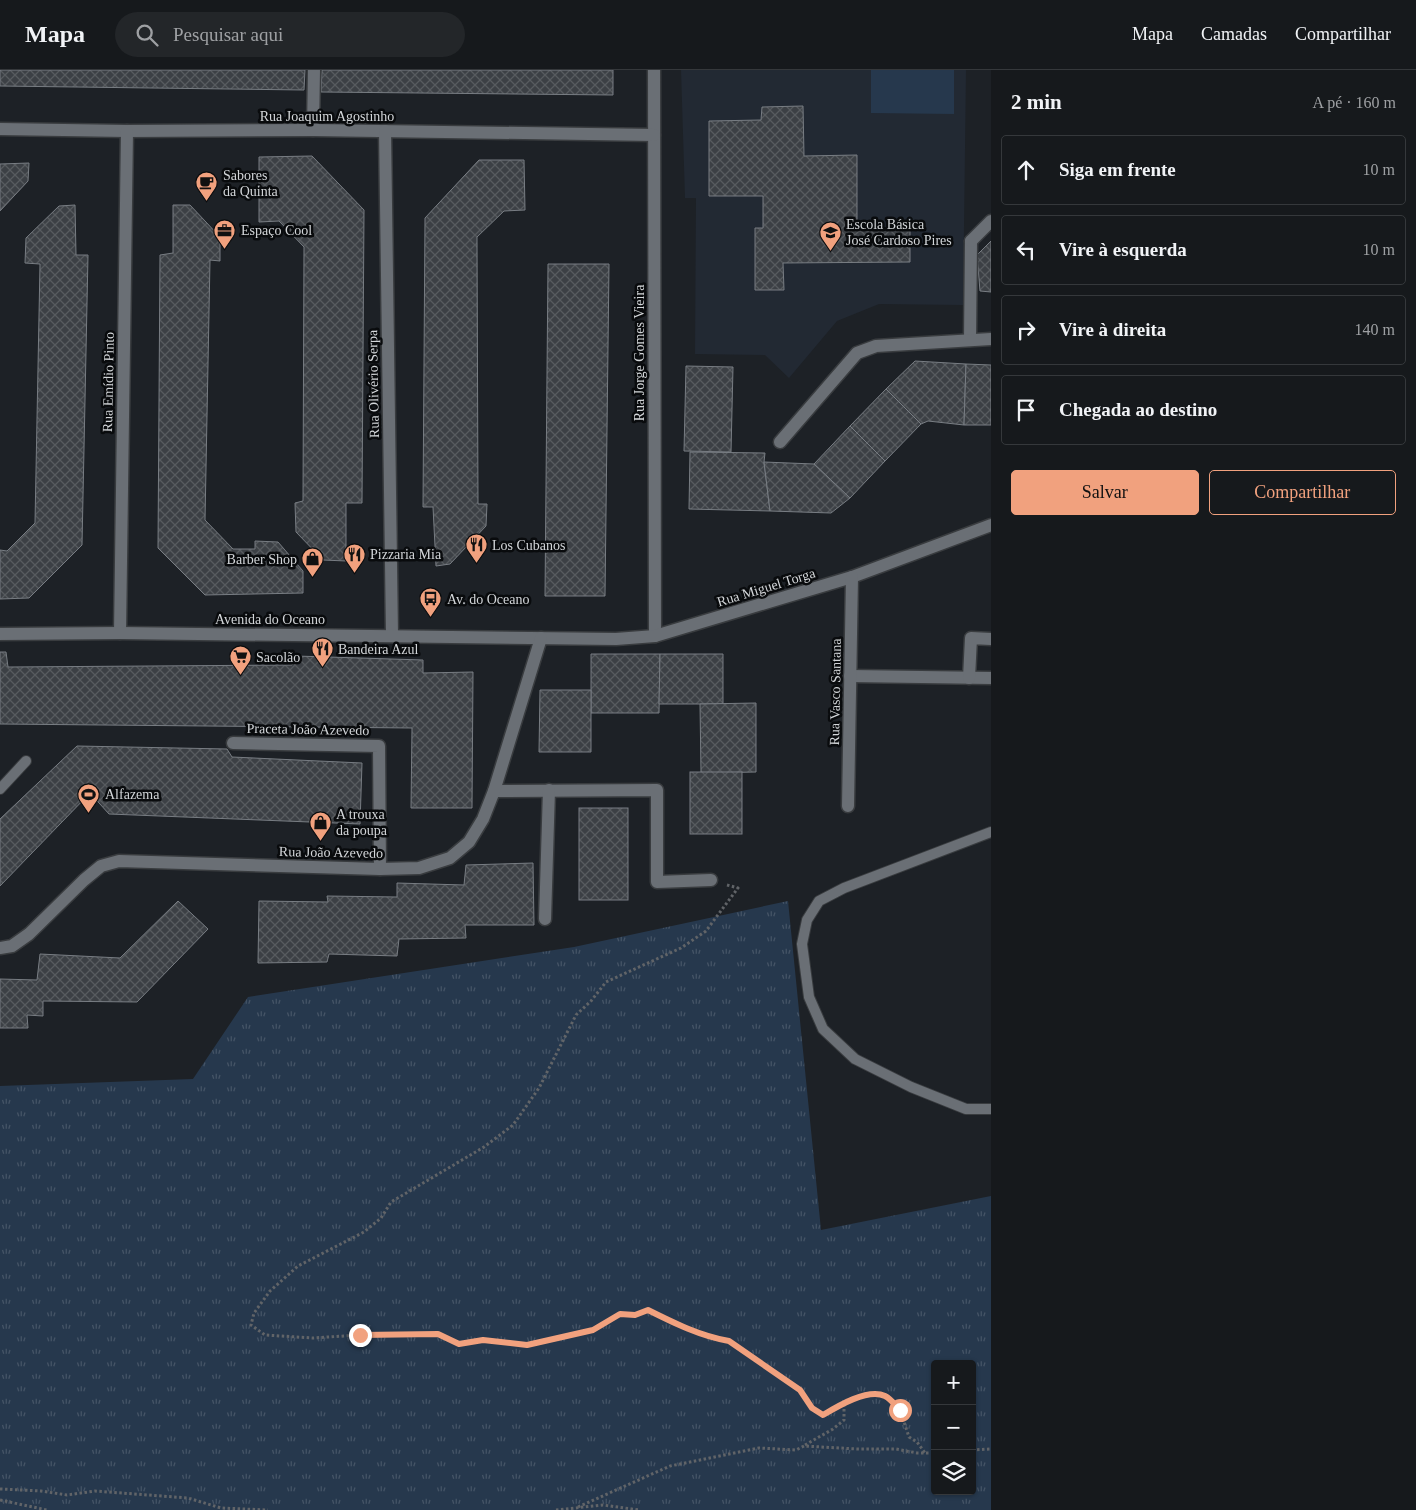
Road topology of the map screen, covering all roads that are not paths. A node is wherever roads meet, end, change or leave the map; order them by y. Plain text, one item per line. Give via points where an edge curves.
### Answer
1 (314, 70) edge
2 (654, 70) edge
3 (0, 129) edge
4 (313, 130) junction
5 (126, 131) junction
6 (385, 131) junction
7 (654, 135) junction
8 (991, 221) edge
9 (991, 339) edge
10 (970, 340) junction
11 (780, 442) dead end
12 (991, 525) edge
13 (852, 577) junction
14 (120, 633) junction
15 (0, 634) edge
16 (392, 635) junction
17 (654, 636) junction
18 (541, 638) junction
19 (991, 639) edge
20 (850, 676) junction
21 (969, 678) junction
22 (991, 678) edge
23 (233, 743) dead end
24 (26, 761) dead end
25 (0, 789) edge
26 (549, 790) junction
27 (494, 791) junction
28 (848, 806) dead end
29 (991, 832) edge
30 (380, 869) junction
31 (711, 880) dead end
32 (545, 919) dead end
33 (0, 948) edge
34 (991, 1109) edge

1 - 4 street
2 - 7 street, Rua Jorge Gomes Vieira
3 - 5 street, Rua Joaquim Agostinho
4 - 5 street, Rua Joaquim Agostinho
4 - 6 street, Rua Joaquim Agostinho
5 - 14 street, Rua Emídio Pinto
6 - 7 street, Rua Joaquim Agostinho
6 - 16 street, Rua Olivério Serpa
7 - 17 street, Rua Jorge Gomes Vieira
8 - 10 street via 971,241
9 - 10 street
10 - 11 street via 876,346 857,353
12 - 13 street, Rua Miguel Torga
13 - 17 street, Rua Miguel Torga
13 - 20 street, Rua Vasco Santana
14 - 15 street, Avenida do Oceano
14 - 16 street, Avenida do Oceano
16 - 18 street, Avenida do Oceano
17 - 18 street, Rua Miguel Torga
18 - 27 street, Rua João Azevedo
19 - 21 street via 970,638
20 - 21 street
20 - 28 street, Rua Vasco Santana
21 - 22 street
23 - 30 street, Praceta João Azevedo via 379,746
24 - 25 lane
26 - 27 street
26 - 31 street via 657,790 657,882
26 - 32 street
27 - 30 street, Rua João Azevedo via 469,842 450,858 419,868
29 - 34 lane via 818,901 807,920 802,944 810,997 823,1029 855,1059 911,1087 966,1109
30 - 33 street, Rua João Azevedo via 119,861 101,866 29,934 12,946

